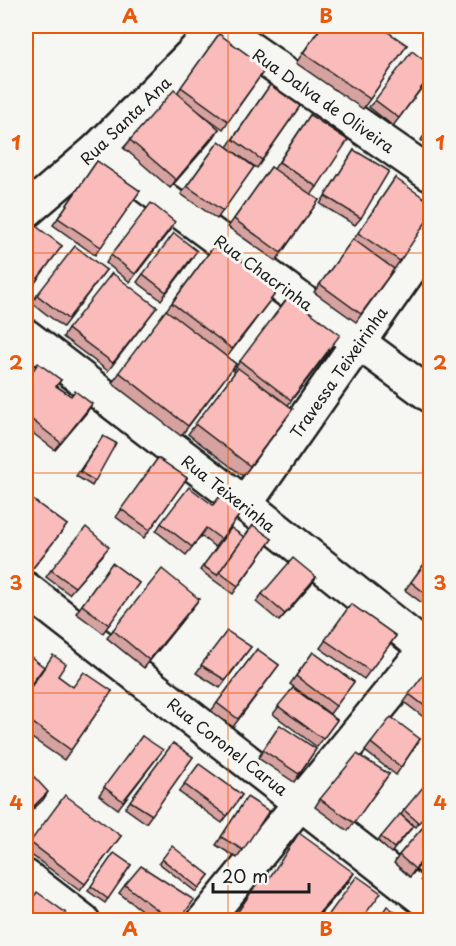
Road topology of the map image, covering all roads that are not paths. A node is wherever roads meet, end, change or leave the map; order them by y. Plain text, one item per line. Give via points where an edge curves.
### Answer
1 (218, 26) edge
2 (97, 150) junction
3 (430, 174) edge
4 (26, 211) edge
5 (430, 240) edge
6 (26, 336) edge
7 (360, 341) junction
8 (430, 395) edge
9 (244, 504) junction
10 (26, 589) edge
11 (428, 651) edge
12 (300, 803) junction
13 (26, 877) edge
14 (430, 904) edge
15 (82, 921) edge
16 (205, 921) edge

1 - 2 street, Rua Santa Ana
1 - 3 street, Rua Dalva de Oliveira
2 - 4 street, Rua Santa Ana
2 - 7 street, Rua Chacrinha
5 - 7 street, Travessa Teixeirinha
6 - 9 street, Rua Teixerinha
7 - 8 street, Rua Chacrinha
7 - 9 street, Travessa Teixeirinha
9 - 11 street, Rua Teixerinha
10 - 12 street, Rua Coronel Carua
11 - 12 street
12 - 14 street, Rua Coronel Carua
12 - 16 street
13 - 15 street

